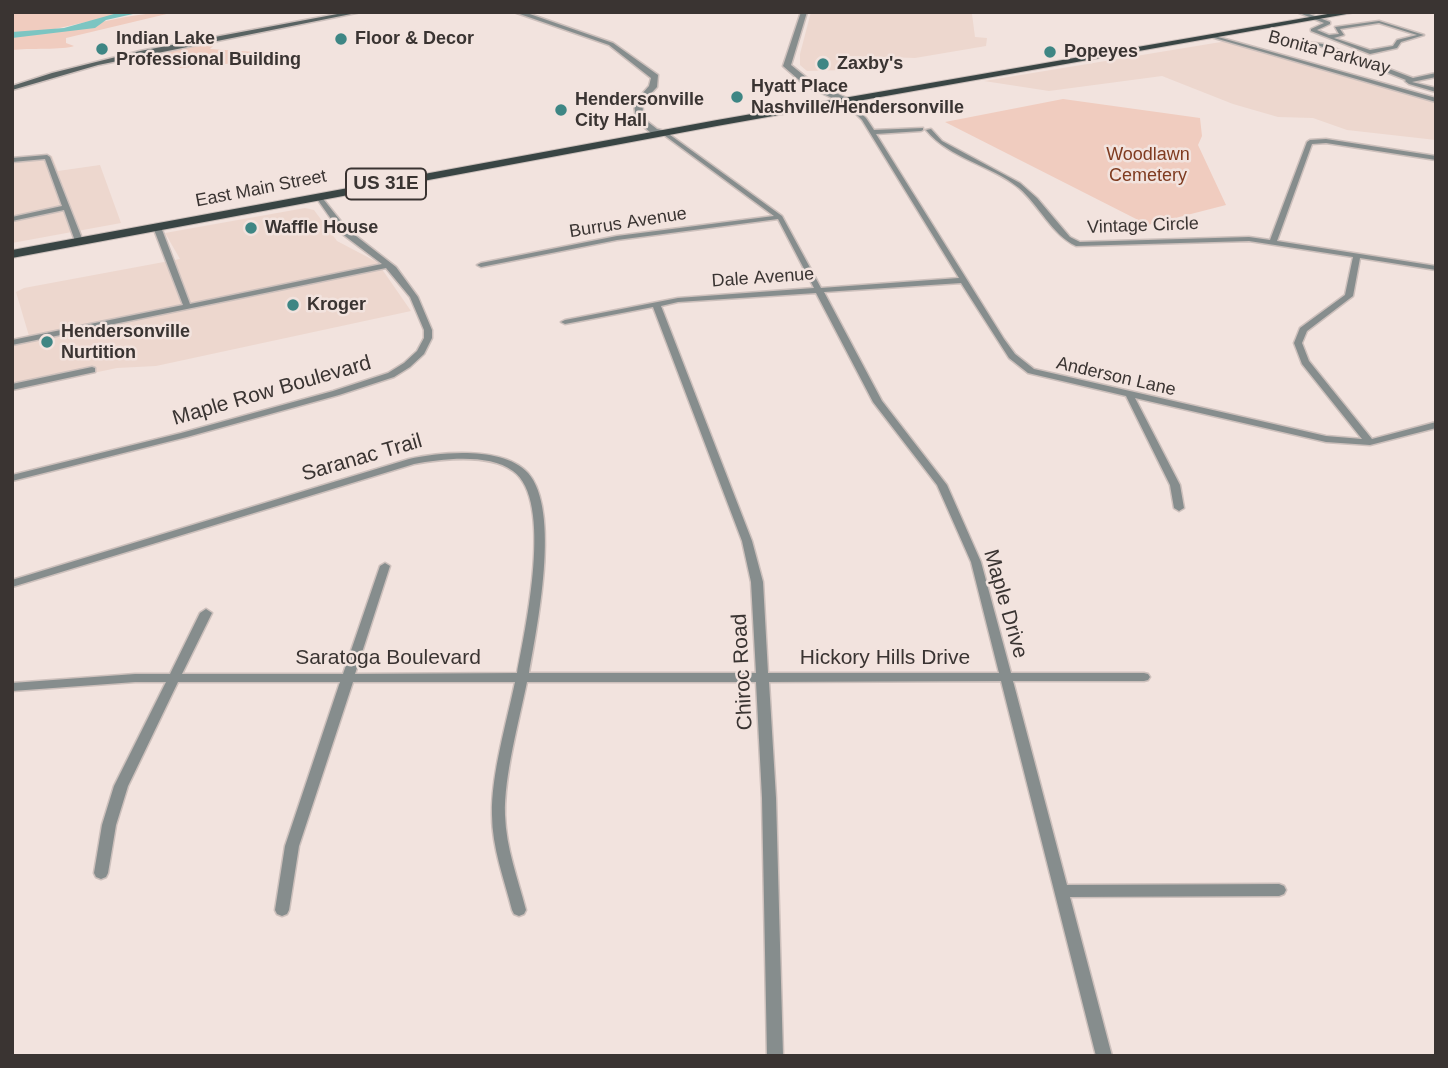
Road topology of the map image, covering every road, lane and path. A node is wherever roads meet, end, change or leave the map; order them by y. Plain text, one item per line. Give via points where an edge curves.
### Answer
1 (343, 12) edge
2 (358, 12) edge
3 (519, 12) edge
4 (526, 12) edge
5 (804, 12) edge
6 (1299, 12) edge
7 (1354, 12) edge
8 (1317, 18) junction
9 (577, 30) junction
10 (1245, 35) junction
11 (1213, 36) junction
12 (1328, 37) junction
13 (1306, 44) dead end
14 (792, 52) junction
15 (139, 53) junction
16 (1078, 59) junction
17 (1016, 70) junction
18 (1436, 75) edge
19 (1409, 81) junction
20 (12, 86) edge
21 (1397, 86) junction
22 (1436, 90) edge
23 (822, 91) junction
24 (842, 97) junction
25 (1436, 100) edge
26 (811, 107) junction
27 (872, 132) junction
28 (666, 134) junction
29 (1436, 158) edge
30 (12, 160) edge
31 (356, 190) junction
32 (318, 196) junction
33 (65, 208) junction
34 (327, 208) junction
35 (780, 216) junction
36 (12, 219) edge
37 (157, 227) junction
38 (79, 241) junction
39 (1273, 243) junction
40 (16, 252) edge
41 (1357, 257) junction
42 (388, 265) junction
43 (481, 265) dead end
44 (1436, 268) edge
45 (965, 280) junction
46 (819, 290) junction
47 (656, 304) junction
48 (187, 306) junction
49 (565, 322) dead end
50 (12, 343) edge
51 (92, 370) dead end
52 (12, 387) edge
53 (1130, 396) junction
54 (1436, 425) edge
55 (1370, 442) junction
56 (12, 478) edge
57 (1179, 508) dead end
58 (386, 566) dead end
59 (12, 584) edge
60 (206, 613) dead end
61 (523, 677) junction
62 (764, 677) junction
63 (1144, 677) dead end
64 (173, 678) junction
65 (347, 678) junction
66 (1006, 678) junction
67 (12, 687) edge
68 (101, 873) dead end
69 (1279, 890) dead end
70 (1062, 891) junction
71 (282, 910) dead end
72 (519, 910) dead end
73 (775, 1056) edge
74 (1104, 1056) edge

1 - 15 main road
2 - 15 main road
3 - 9 street
4 - 9 street
5 - 14 street
6 - 8 street
7 - 8 main road
8 - 10 main road
8 - 12 street via 1328,23 1313,30
9 - 28 street via 614,43 655,77 657,87 643,103 640,120
10 - 11 main road
10 - 19 street, Bonita Parkway
11 - 16 main road
11 - 21 street, Bonita Parkway
12 - 12 street via 1342,35 1337,28 1373,21 1422,35 1370,52
13 - 19 street
14 - 23 street via 788,66
14 - 24 street via 799,70
15 - 20 main road
16 - 17 main road
16 - 17 main road via 1027,58
17 - 24 main road, East Main Street via 879,95
18 - 19 street
19 - 21 street
19 - 22 street, Bonita Parkway
21 - 25 street, Bonita Parkway
23 - 24 street
23 - 26 main road via 827,99
24 - 26 main road, East Main Street / US 31E
24 - 27 street, Anderson Lane
26 - 28 main road, East Main Street / US 31E
27 - 39 street, Vintage Circle via 925,130 1025,190 1073,242 1101,246 1230,239
27 - 45 street, Anderson Lane
28 - 31 main road, East Main Street / US 31E
28 - 35 street, Maple Drive
29 - 39 street via 1310,142
30 - 33 street via 47,157
31 - 32 main road, East Main Street / US 31E
31 - 34 main road via 332,200
32 - 34 street, Maple Row Boulevard
32 - 37 main road, East Main Street / US 31E
33 - 36 street
33 - 38 street
34 - 42 street, Maple Row Boulevard via 344,231
35 - 43 street, Burrus Avenue via 617,238
35 - 46 street, Maple Drive
37 - 38 main road, East Main Street / US 31E
37 - 48 street
38 - 40 main road, East Main Street / US 31E
39 - 41 street, Vintage Circle
41 - 44 street, Vintage Circle
41 - 55 street via 1349,296 1303,330 1298,342 1305,362
42 - 48 street
42 - 56 street, Maple Row Boulevard via 414,297 428,330 421,352 391,375 234,422
45 - 46 street, Dale Avenue
45 - 53 street, Anderson Lane via 1012,356 1031,371
46 - 47 street, Dale Avenue
46 - 66 street, Maple Drive via 878,402 942,485 976,562
47 - 49 street, Dale Avenue
47 - 62 street, Chiroc Road via 747,541 757,582
48 - 50 street
51 - 52 street
53 - 55 street, Anderson Lane via 1289,433
53 - 57 street via 1175,485
54 - 55 street, Anderson Lane
58 - 65 street
59 - 61 street, Saranac Trail via 412,461 438,456 486,459 514,467 525,476 534,495 540,562
60 - 64 street
61 - 62 street, Saratoga Boulevard
61 - 65 street, Saratoga Boulevard
61 - 72 street, Saranac Trail via 498,801 500,832
62 - 66 street, Hickory Hills Drive
62 - 73 street, Chiroc Road
63 - 66 street, Hickory Hills Drive
64 - 65 street, Saratoga Boulevard
64 - 67 street, Saratoga Boulevard
64 - 68 street via 121,786
65 - 71 street via 292,846
66 - 70 street, Maple Drive
69 - 70 street
70 - 74 street, Maple Drive

